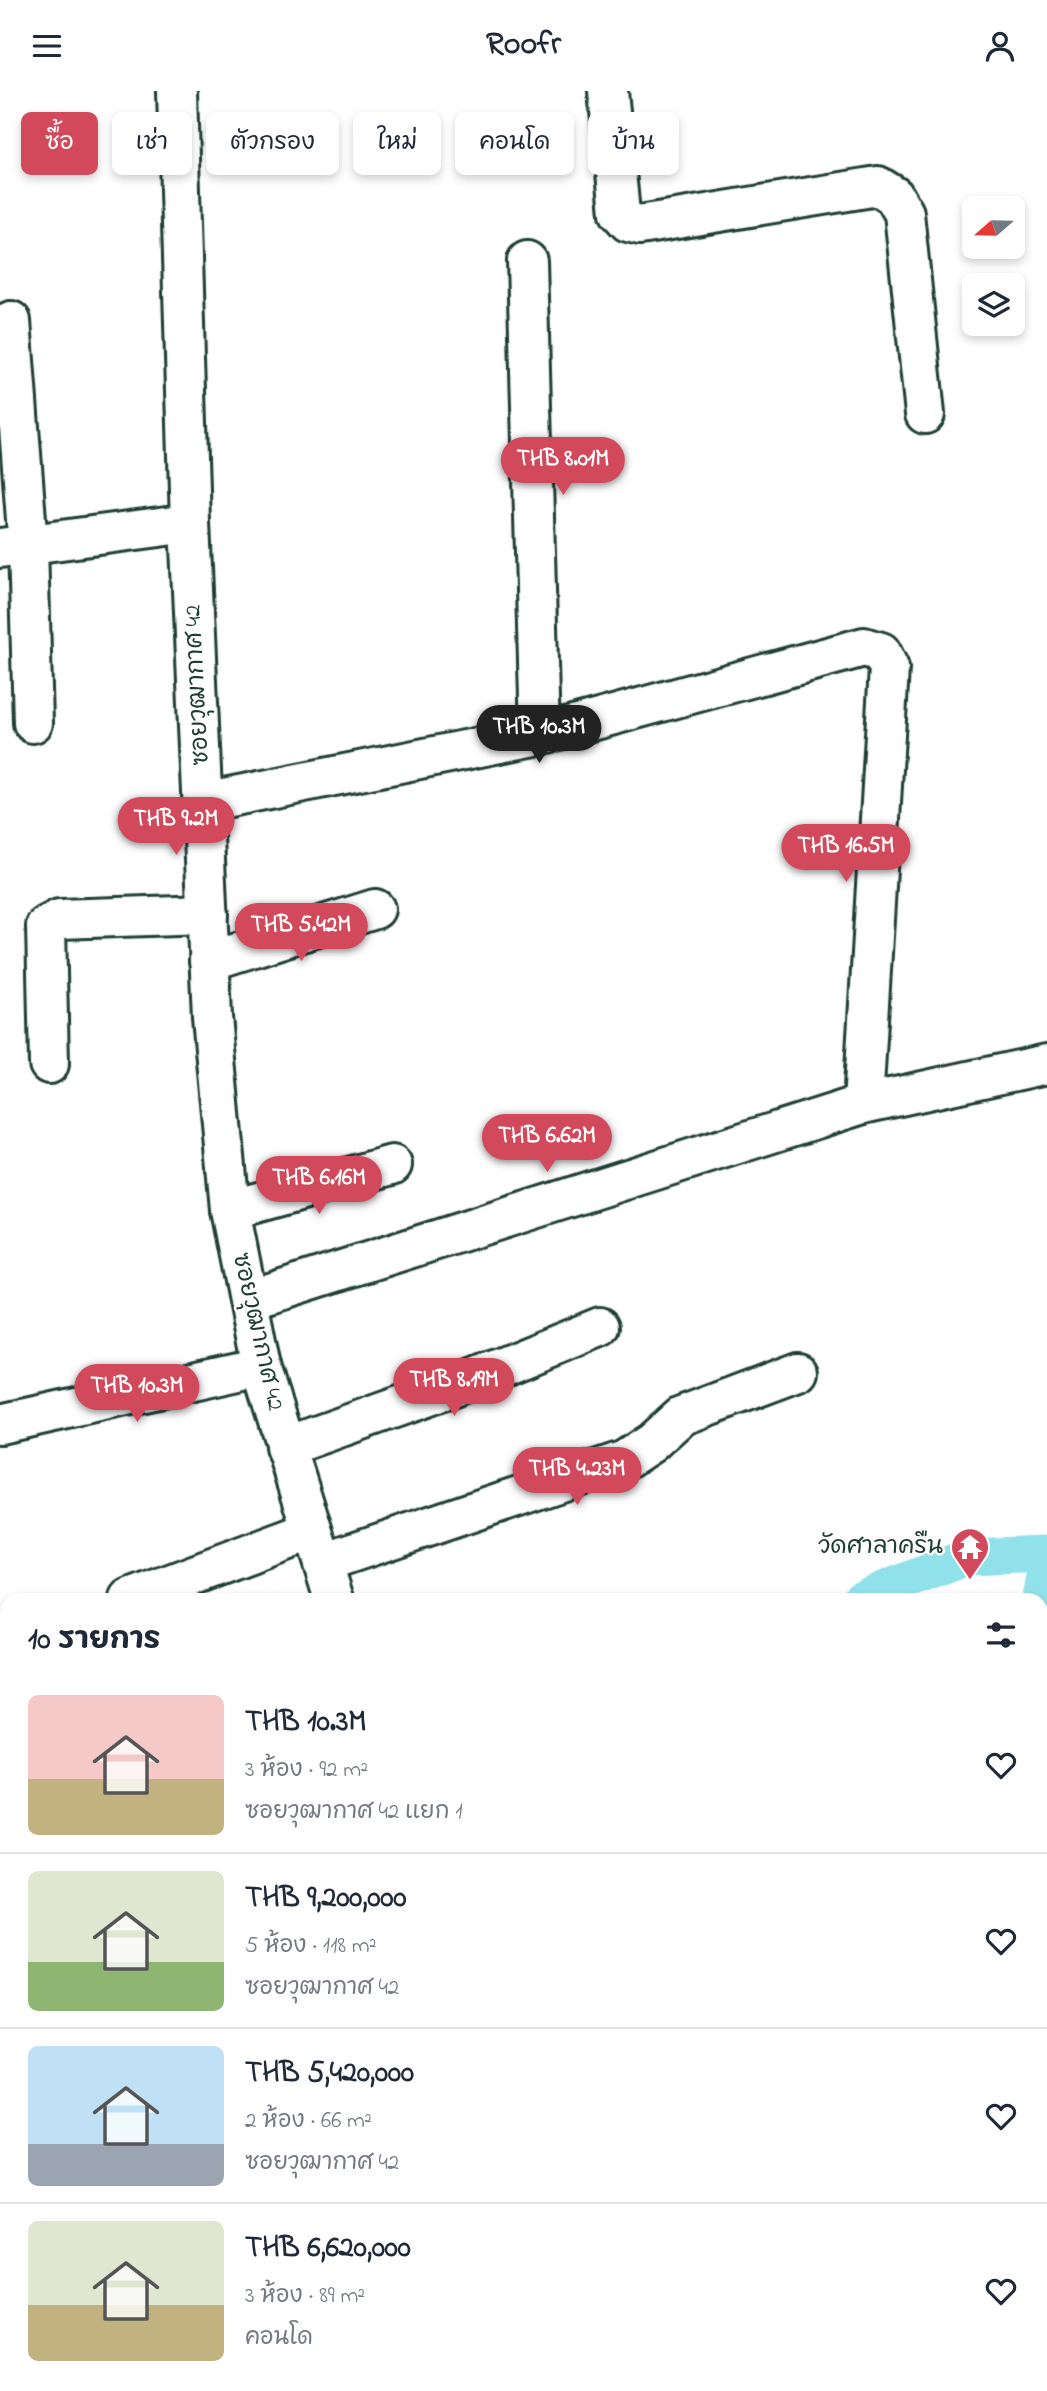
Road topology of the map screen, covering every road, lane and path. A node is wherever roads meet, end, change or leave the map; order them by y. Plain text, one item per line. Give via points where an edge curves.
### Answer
1 (177, 91) edge
2 (608, 91) edge
3 (527, 261) dead end
4 (11, 321) dead end
5 (925, 414) dead end
6 (190, 523) junction
7 (14, 547) edge
8 (33, 723) dead end
9 (540, 735) junction
10 (204, 802) junction
11 (375, 909) dead end
12 (208, 914) junction
13 (209, 961) junction
14 (49, 1064) dead end
15 (1047, 1064) edge
16 (863, 1104) junction
17 (392, 1165) dead end
18 (230, 1210) junction
19 (248, 1300) junction
20 (600, 1327) dead end
21 (261, 1366) junction
22 (798, 1372) dead end
23 (0, 1424) edge
24 (285, 1447) junction
25 (317, 1546) junction
26 (151, 1593) edge
27 (332, 1593) edge

1 - 6 street, ซอยวุฒากาศ 42
2 - 5 street via 620,213 628,222 640,225 878,186 894,196 904,213
3 - 9 street
4 - 7 street
6 - 7 street
6 - 10 street, ซอยวุฒากาศ 42
7 - 8 street
9 - 10 street
9 - 16 street via 864,647 881,652 889,668
10 - 12 street, ซอยวุฒากาศ 42
11 - 13 street
12 - 13 street, ซอยวุฒากาศ 42
12 - 14 street via 59,919 46,926
13 - 18 street, ซอยวุฒากาศ 42
15 - 16 street
16 - 19 street
17 - 18 street
18 - 19 street, ซอยวุฒากาศ 42
19 - 21 street, ซอยวุฒากาศ 42
20 - 24 street via 456,1386
21 - 23 street
21 - 24 street, ซอยวุฒากาศ 42
22 - 25 street via 681,1416 625,1459
24 - 25 street, ซอยวุฒากาศ 42
25 - 26 street
25 - 27 street, ซอยวุฒากาศ 42

